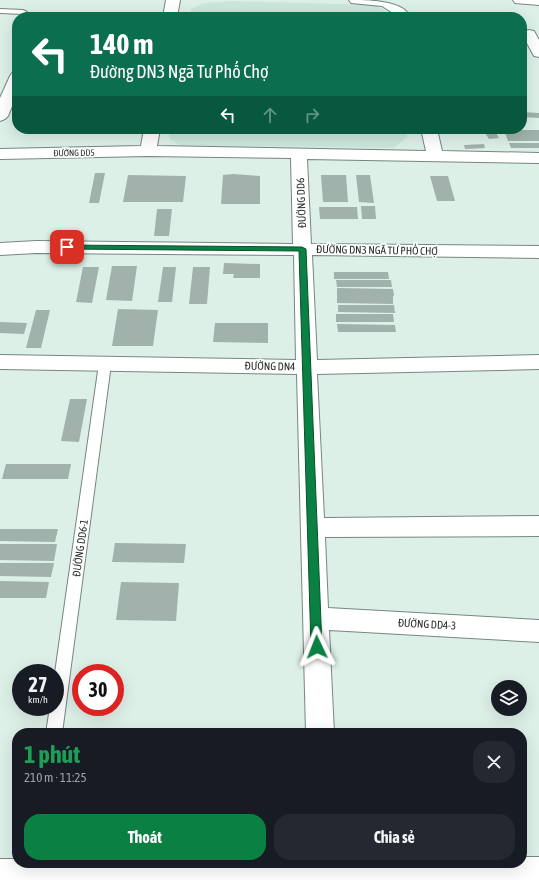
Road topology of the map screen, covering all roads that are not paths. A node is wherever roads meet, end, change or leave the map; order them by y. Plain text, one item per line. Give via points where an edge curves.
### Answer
1 (173, 0) edge
2 (356, 0) edge
3 (405, 0) edge
4 (520, 0) edge
5 (539, 1) edge
6 (385, 2) junction
7 (0, 11) edge
8 (23, 12) dead end
9 (171, 12) edge
10 (400, 12) edge
11 (529, 34) dead end
12 (539, 54) edge
13 (12, 88) edge
14 (0, 116) edge
15 (151, 134) edge
16 (430, 134) edge
17 (148, 151) junction
18 (299, 153) junction
19 (0, 154) edge
20 (435, 156) junction
21 (539, 158) edge
22 (0, 249) edge
23 (302, 249) junction
24 (539, 252) edge
25 (0, 362) edge
26 (539, 362) edge
27 (105, 364) junction
28 (307, 367) junction
29 (539, 526) edge
30 (313, 528) junction
31 (316, 618) junction
32 (539, 631) edge
33 (55, 728) edge
34 (320, 728) edge
35 (35, 868) edge
36 (325, 868) edge
37 (539, 872) edge
38 (0, 874) edge

1 - 9 street
2 - 6 street
3 - 6 street
4 - 5 street
6 - 10 street
7 - 8 lane
11 - 12 street
13 - 14 street
15 - 17 street
16 - 20 street
17 - 18 street, ĐƯỜNG DD5
17 - 19 street, ĐƯỜNG DD5
18 - 20 street, ĐƯỜNG DD5
18 - 23 street, ĐƯỜNG DD6
20 - 21 street, ĐƯỜNG DD5
22 - 23 street, ĐƯỜNG DN3 NGÃ TƯ PHỐ CHỢ
23 - 24 street, ĐƯỜNG DN3 NGÃ TƯ PHỐ CHỢ
23 - 28 street, ĐƯỜNG DD6
25 - 27 street, ĐƯỜNG DN4
26 - 28 street, ĐƯỜNG DN4
27 - 28 street, ĐƯỜNG DN4
27 - 33 lane, ĐƯỜNG DD6-1
28 - 30 street, ĐƯỜNG DD6
29 - 30 street
30 - 31 street, ĐƯỜNG DD6
31 - 32 street, ĐƯỜNG DD4-3
31 - 34 street, ĐƯỜNG DD6
35 - 36 street
35 - 38 street
36 - 37 street

